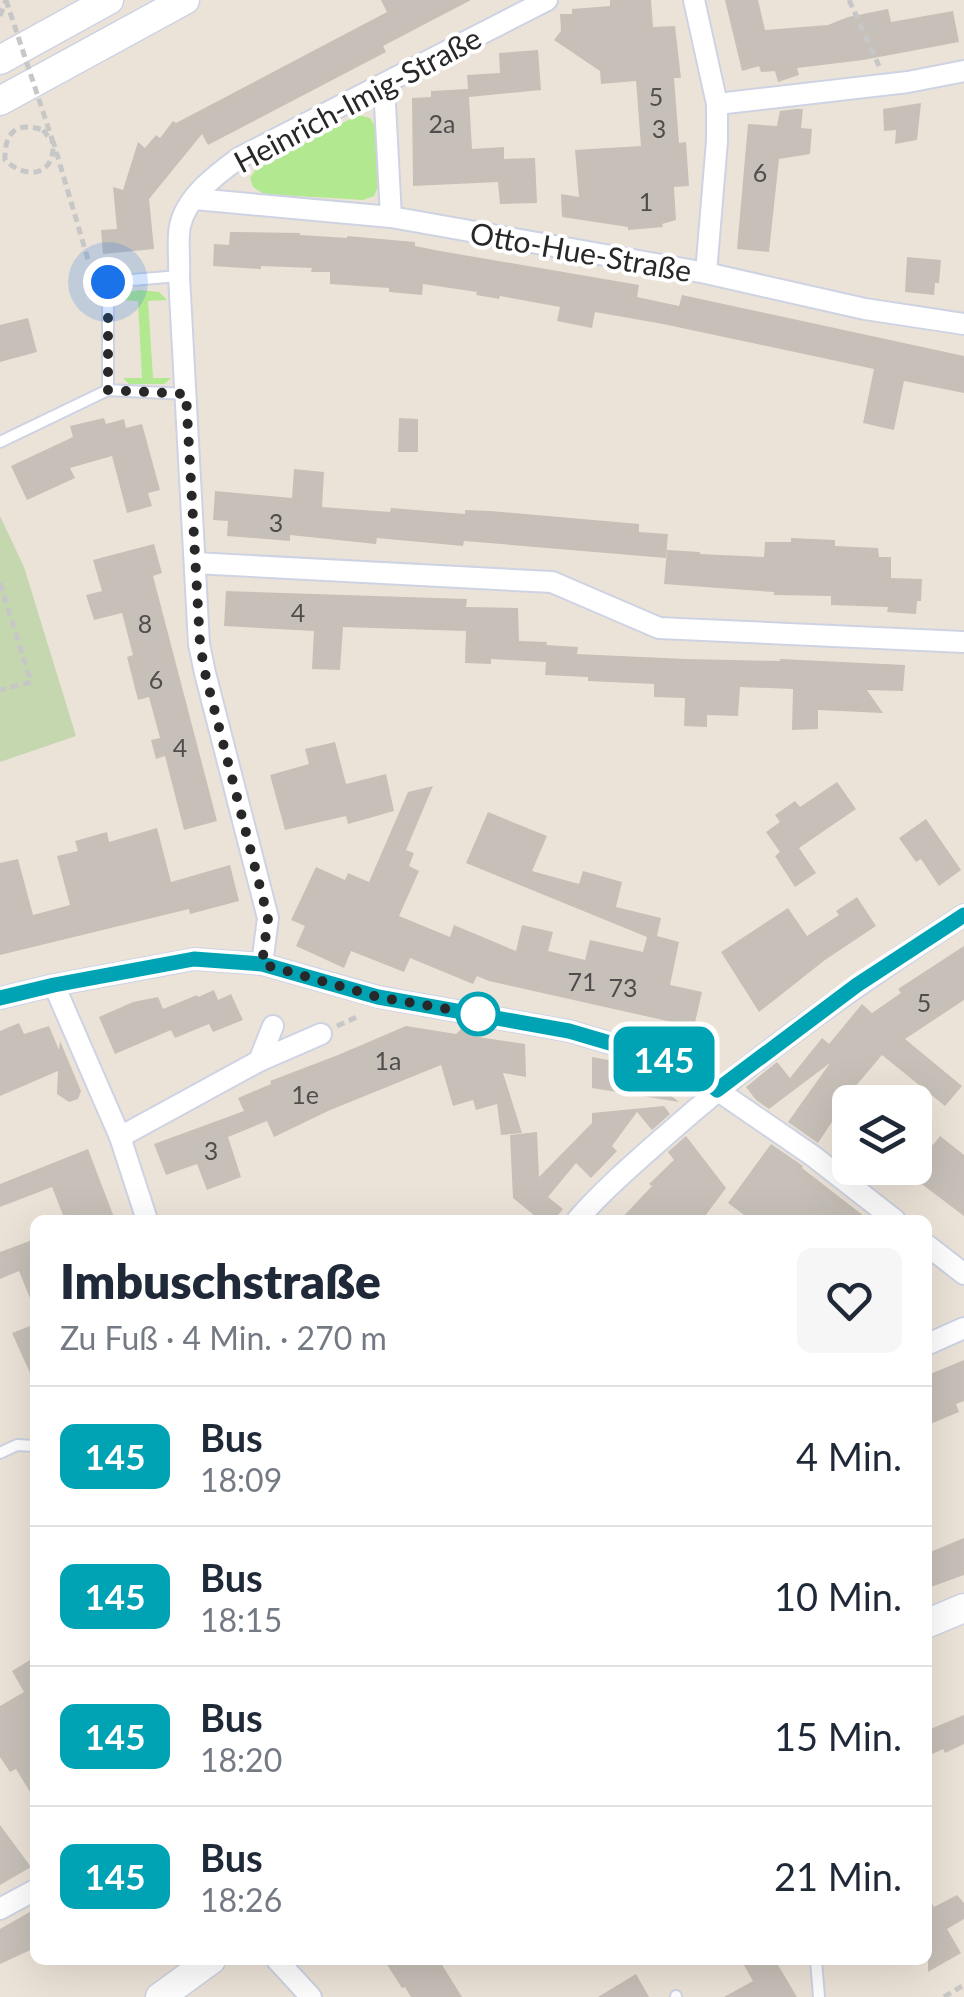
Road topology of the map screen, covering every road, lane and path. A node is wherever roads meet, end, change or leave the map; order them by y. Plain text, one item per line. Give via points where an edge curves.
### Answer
1 (6, 0) edge
2 (110, 0) edge
3 (185, 0) edge
4 (546, 0) edge
5 (694, 0) edge
6 (850, 0) edge
7 (0, 16) edge
8 (0, 60) edge
9 (964, 70) edge
10 (888, 84) junction
11 (384, 85) junction
12 (0, 101) edge
13 (717, 104) junction
14 (195, 199) junction
15 (391, 218) junction
16 (706, 273) junction
17 (179, 276) junction
18 (93, 278) joint
19 (108, 282) junction
20 (964, 324) edge
21 (108, 390) junction
22 (186, 394) junction
23 (0, 442) edge
24 (195, 563) junction
25 (0, 583) edge
26 (964, 642) edge
27 (0, 690) edge
28 (964, 915) edge
29 (262, 964) junction
30 (54, 985) junction
31 (378, 997) junction
32 (0, 998) edge
33 (274, 1026) dead end
34 (322, 1034) joint
35 (259, 1061) junction
36 (717, 1090) junction
37 (120, 1137) junction
38 (146, 1215) edge
39 (581, 1215) edge
40 (889, 1215) edge
41 (932, 1249) edge
42 (964, 1274) edge
43 (964, 1328) edge
44 (932, 1342) edge
45 (30, 1446) edge
46 (0, 1453) edge
47 (964, 1608) edge
48 (932, 1621) edge
49 (30, 1893) edge
50 (0, 1909) edge
51 (203, 1965) edge
52 (282, 1965) edge
53 (816, 1965) edge
54 (964, 1985) edge
55 (160, 1997) edge
56 (311, 1997) edge
57 (819, 1997) edge
58 (944, 1997) edge

1 - 7 path
1 - 18 path, bridge via 53,142 54,152 39,172 28,174 5,160 9,136 19,127 44,130 54,144
2 - 8 main road
3 - 12 main road
4 - 11 street, Heinrich-Imig-Straße
5 - 13 street
6 - 10 path
9 - 10 street
10 - 13 street
11 - 14 street, Heinrich-Imig-Straße via 239,158
11 - 15 street
13 - 16 street
14 - 15 street, Otto-Hue-Straße
14 - 17 street, Heinrich-Imig-Straße via 180,227
15 - 16 street, Otto-Hue-Straße
16 - 20 street, Otto-Hue-Straße
17 - 19 lane
17 - 22 street, Heinrich-Imig-Straße
18 - 19 lane
19 - 21 lane
21 - 22 lane
21 - 23 lane
22 - 24 street, Heinrich-Imig-Straße
24 - 26 street via 552,582 659,628
24 - 29 street, Heinrich-Imig-Straße via 205,673 268,918
25 - 27 path via 30,682
28 - 36 street
29 - 30 street via 194,959
29 - 31 street
30 - 32 street
30 - 37 street
31 - 34 path via 370,1011
31 - 36 street via 569,1031 688,1066
33 - 35 street
34 - 35 street
35 - 37 street
36 - 39 street
36 - 40 street
37 - 38 street
41 - 42 street
43 - 44 street
45 - 46 lane
47 - 48 main road
49 - 50 street
51 - 55 main road
52 - 56 street
53 - 57 lane
54 - 58 path

